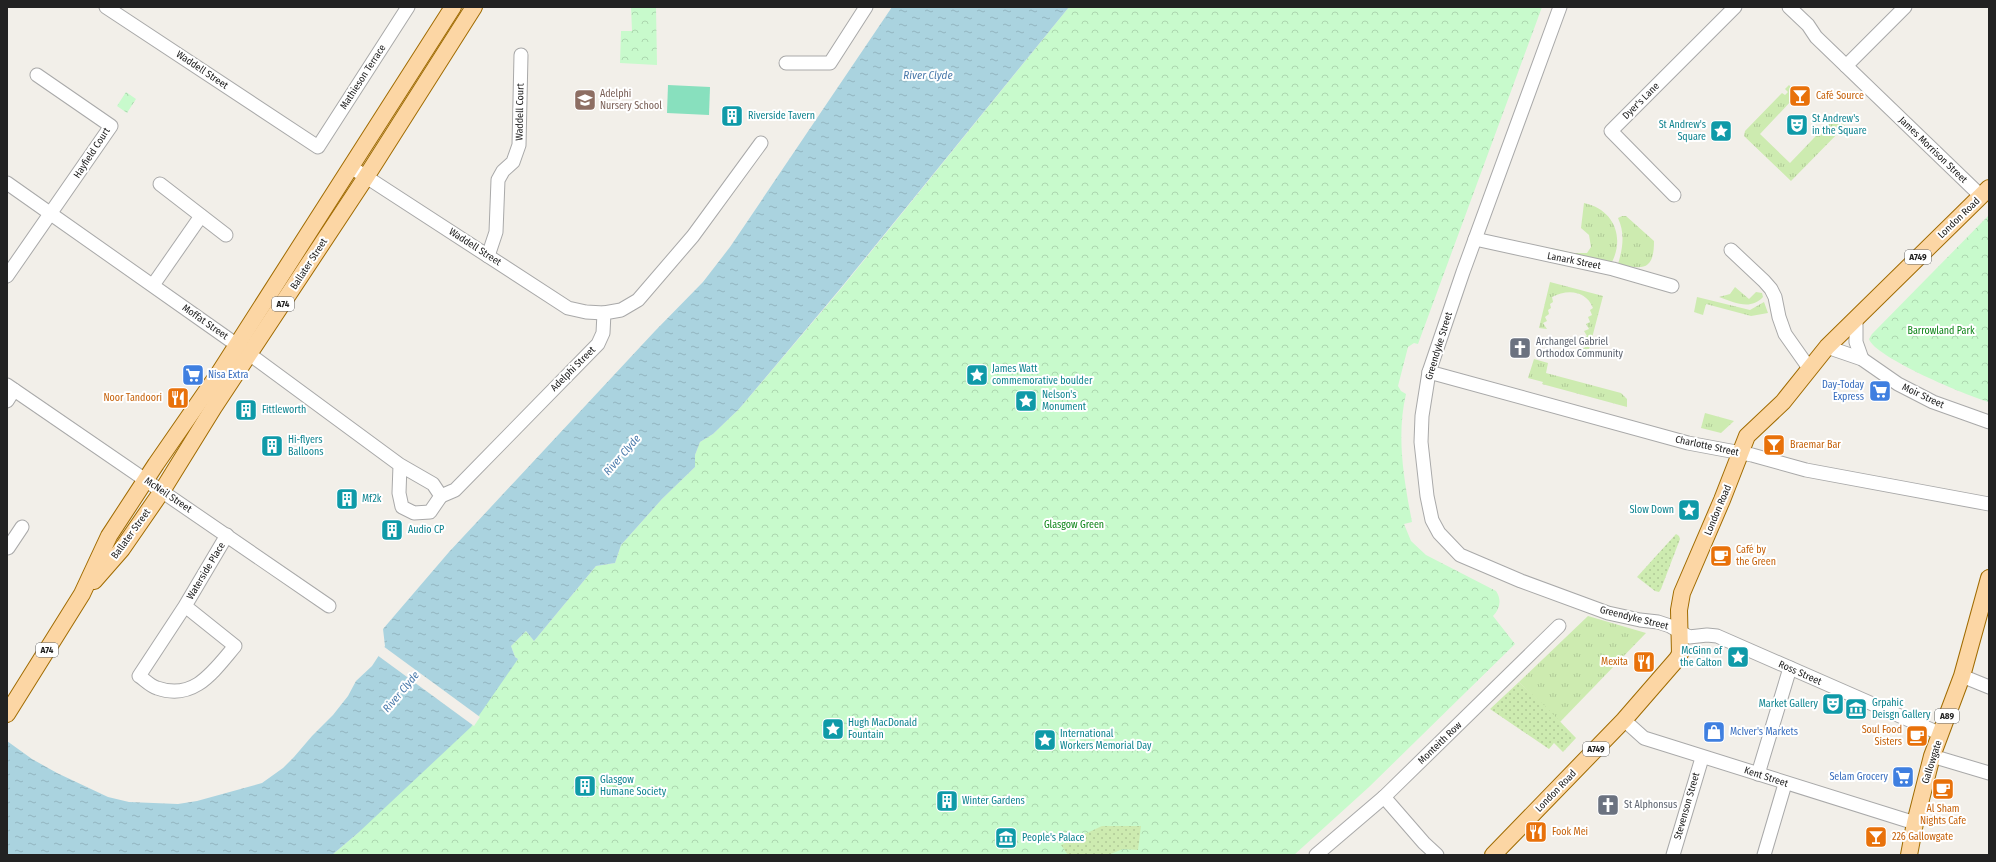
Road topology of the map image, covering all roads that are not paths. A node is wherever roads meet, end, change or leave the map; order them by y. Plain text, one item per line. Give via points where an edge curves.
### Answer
1 (106, 7) edge
2 (408, 7) edge
3 (453, 7) edge
4 (474, 7) edge
5 (866, 7) edge
6 (1560, 7) edge
7 (1735, 7) edge
8 (1790, 7) edge
9 (1905, 7) edge
10 (423, 54) junction
11 (521, 55) dead end
12 (786, 63) dead end
13 (438, 64) junction
14 (1846, 66) junction
15 (37, 75) dead end
16 (761, 143) dead end
17 (318, 147) joint
18 (351, 167) junction
19 (366, 177) junction
20 (7, 183) edge
21 (160, 184) dead end
22 (1985, 192) edge
23 (1674, 195) dead end
24 (51, 213) junction
25 (201, 216) junction
26 (226, 235) dead end
27 (1475, 239) junction
28 (1731, 250) dead end
29 (488, 256) junction
30 (7, 276) edge
31 (153, 285) junction
32 (1672, 286) dead end
33 (604, 312) junction
34 (1856, 319) junction
35 (1827, 348) junction
36 (243, 349) junction
37 (1862, 359) junction
38 (1809, 368) junction
39 (1429, 372) junction
40 (9, 392) edge
41 (1989, 422) edge
42 (1740, 453) junction
43 (400, 465) junction
44 (146, 480) junction
45 (162, 490) junction
46 (442, 496) junction
47 (1989, 504) edge
48 (22, 527) dead end
49 (227, 535) junction
50 (7, 548) edge
51 (1989, 578) edge
52 (82, 594) junction
53 (1987, 595) edge
54 (185, 606) junction
55 (329, 606) dead end
56 (1559, 626) dead end
57 (1679, 632) junction
58 (1790, 668) junction
59 (1962, 676) junction
60 (1989, 687) edge
61 (10, 710) edge
62 (1624, 720) junction
63 (1941, 734) junction
64 (1932, 756) junction
65 (1702, 758) junction
66 (1989, 773) edge
67 (1758, 774) junction
68 (1785, 784) junction
69 (1384, 797) junction
70 (1915, 823) junction
71 (1316, 855) edge
72 (1437, 855) edge
73 (1493, 855) edge
74 (1673, 855) edge
75 (1764, 855) edge
76 (1909, 855) edge

1 - 17 street, Waddell Street
2 - 17 street, Mathieson Terrace
3 - 10 main road, Ballater Street / A74
4 - 13 main road, Ballater Street / A74
5 - 12 street via 830,63
6 - 27 street, Greendyke Street
7 - 23 street, Dyer's Lane via 1611,131
8 - 14 street
9 - 14 street
10 - 13 street
10 - 18 main road, Ballater Street / A74
11 - 29 street, Waddell Court via 519,145 513,162 502,171 498,180 496,232
13 - 19 main road, Ballater Street / A74
14 - 22 street, James Morrison Street
15 - 24 street, Hayfield Court via 111,126
16 - 33 street via 693,236 638,300 621,310
18 - 19 street, Waddell Street
18 - 36 main road, Ballater Street / A74
19 - 29 street, Waddell Street
19 - 36 main road, Ballater Street / A74
20 - 24 street, Moffat Street
21 - 25 street
22 - 34 main road, London Road / A749
24 - 30 street
24 - 31 street, Moffat Street
25 - 26 street
25 - 31 street
27 - 32 street, Lanark Street via 1613,268
27 - 39 street, Greendyke Street
28 - 38 street via 1771,289 1785,334
29 - 33 street, Waddell Street via 568,308
31 - 36 street, Moffat Street
33 - 46 street, Adelphi Street via 603,333 598,344 456,490
34 - 35 main road, London Road / A749
34 - 37 street via 1856,342
35 - 37 street, Moir Street
35 - 38 main road, London Road / A749
36 - 43 street, Moffat Street
36 - 44 main road, Ballater Street / A74
36 - 45 main road, Ballater Street / A74
37 - 41 street, Moir Street via 1916,394
38 - 42 main road, London Road / A749 via 1783,402 1747,436
39 - 42 street, Charlotte Street via 1688,443
39 - 57 street, Greendyke Street via 1421,428 1425,480 1432,520 1451,547 1463,557 1553,593 1608,612 1658,622
40 - 44 street, McNeil Street
42 - 47 street, Charlotte Street via 1806,470
42 - 57 main road, London Road / A749 via 1682,593
43 - 46 street, Moffat Street via 433,484
43 - 46 street via 399,493 402,507 414,514 430,512
44 - 45 street, McNeil Street
44 - 52 main road, Ballater Street / A74 via 109,536
45 - 49 street, McNeil Street
45 - 52 main road, Ballater Street / A74 via 122,549
48 - 50 street
49 - 54 street, Waterside Place
49 - 55 street, McNeil Street
51 - 53 main road, Gallowgate / A89
52 - 61 main road, Ballater Street / A74
53 - 59 main road, Gallowgate / A89
54 - 54 street, Waterside Place via 235,646 207,679 181,692 156,688 139,676
56 - 69 street, Monteith Row
57 - 58 street, Ross Street via 1689,637 1717,636
57 - 62 main road, London Road / A749 via 1680,654 1677,659
58 - 63 street, Ross Street
58 - 67 street
59 - 60 street
59 - 63 main road, Gallowgate / A89
62 - 65 street, Kent Street via 1644,738
62 - 73 main road, London Road / A749
63 - 64 main road, Gallowgate / A89
64 - 66 street
64 - 70 main road, Gallowgate / A89
65 - 67 street, Kent Street
65 - 74 street, Stevenson Street
67 - 68 street, Kent Street
68 - 70 street, Kent Street
68 - 75 street
69 - 71 street, Monteith Row
69 - 72 street
70 - 76 main road, Gallowgate / A89

